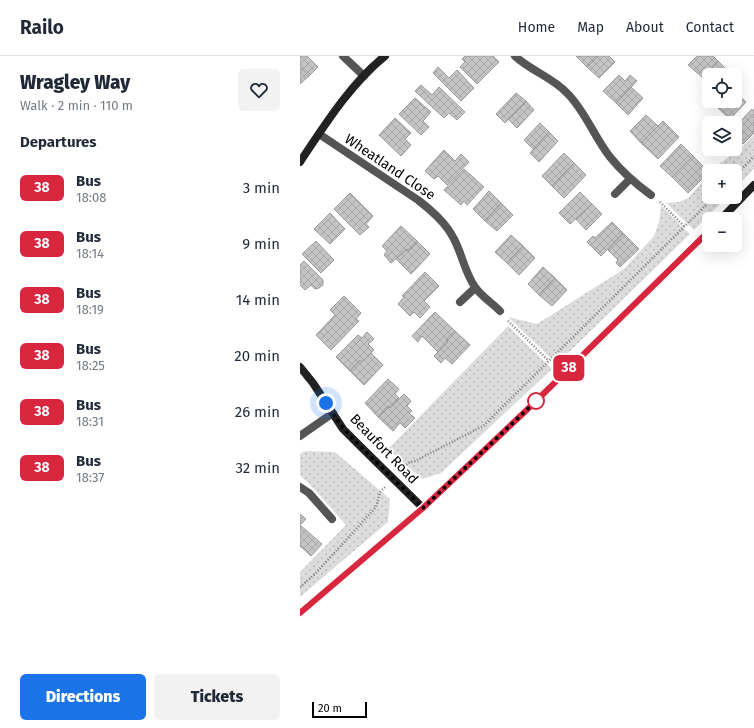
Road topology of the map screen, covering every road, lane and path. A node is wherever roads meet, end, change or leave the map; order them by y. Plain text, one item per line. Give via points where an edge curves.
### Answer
1 (344, 56) edge
2 (385, 56) edge
3 (514, 56) edge
4 (364, 76) junction
5 (319, 134) junction
6 (754, 156) edge
7 (300, 162) edge
8 (742, 169) edge
9 (630, 179) junction
10 (754, 185) edge
11 (615, 194) dead end
12 (651, 195) joint
13 (707, 204) edge
14 (728, 212) edge
15 (685, 227) junction
16 (702, 238) edge
17 (475, 288) junction
18 (460, 302) dead end
19 (500, 311) joint
20 (549, 361) junction
21 (300, 368) edge
22 (333, 413) junction
23 (300, 436) edge
24 (393, 478) junction
25 (300, 487) edge
26 (423, 508) junction
27 (332, 519) dead end
28 (300, 587) edge
29 (300, 613) edge

1 - 4 street
2 - 4 street
3 - 9 street via 548,77 566,92 583,112 610,158
4 - 5 street
5 - 7 street
5 - 17 street, Wheatland Close via 433,212 454,239
6 - 8 path
9 - 11 street
9 - 12 street
10 - 14 street
12 - 15 path
13 - 15 path
15 - 20 path
16 - 26 street
17 - 18 street
17 - 19 street, Wheatland Close
19 - 20 path
20 - 24 path via 483,426 408,463
21 - 22 street, Beaufort Road
22 - 23 street
22 - 24 street, Beaufort Road via 353,440
24 - 26 street, Beaufort Road
24 - 28 path via 380,492 376,507
25 - 27 street via 309,493
26 - 29 street

